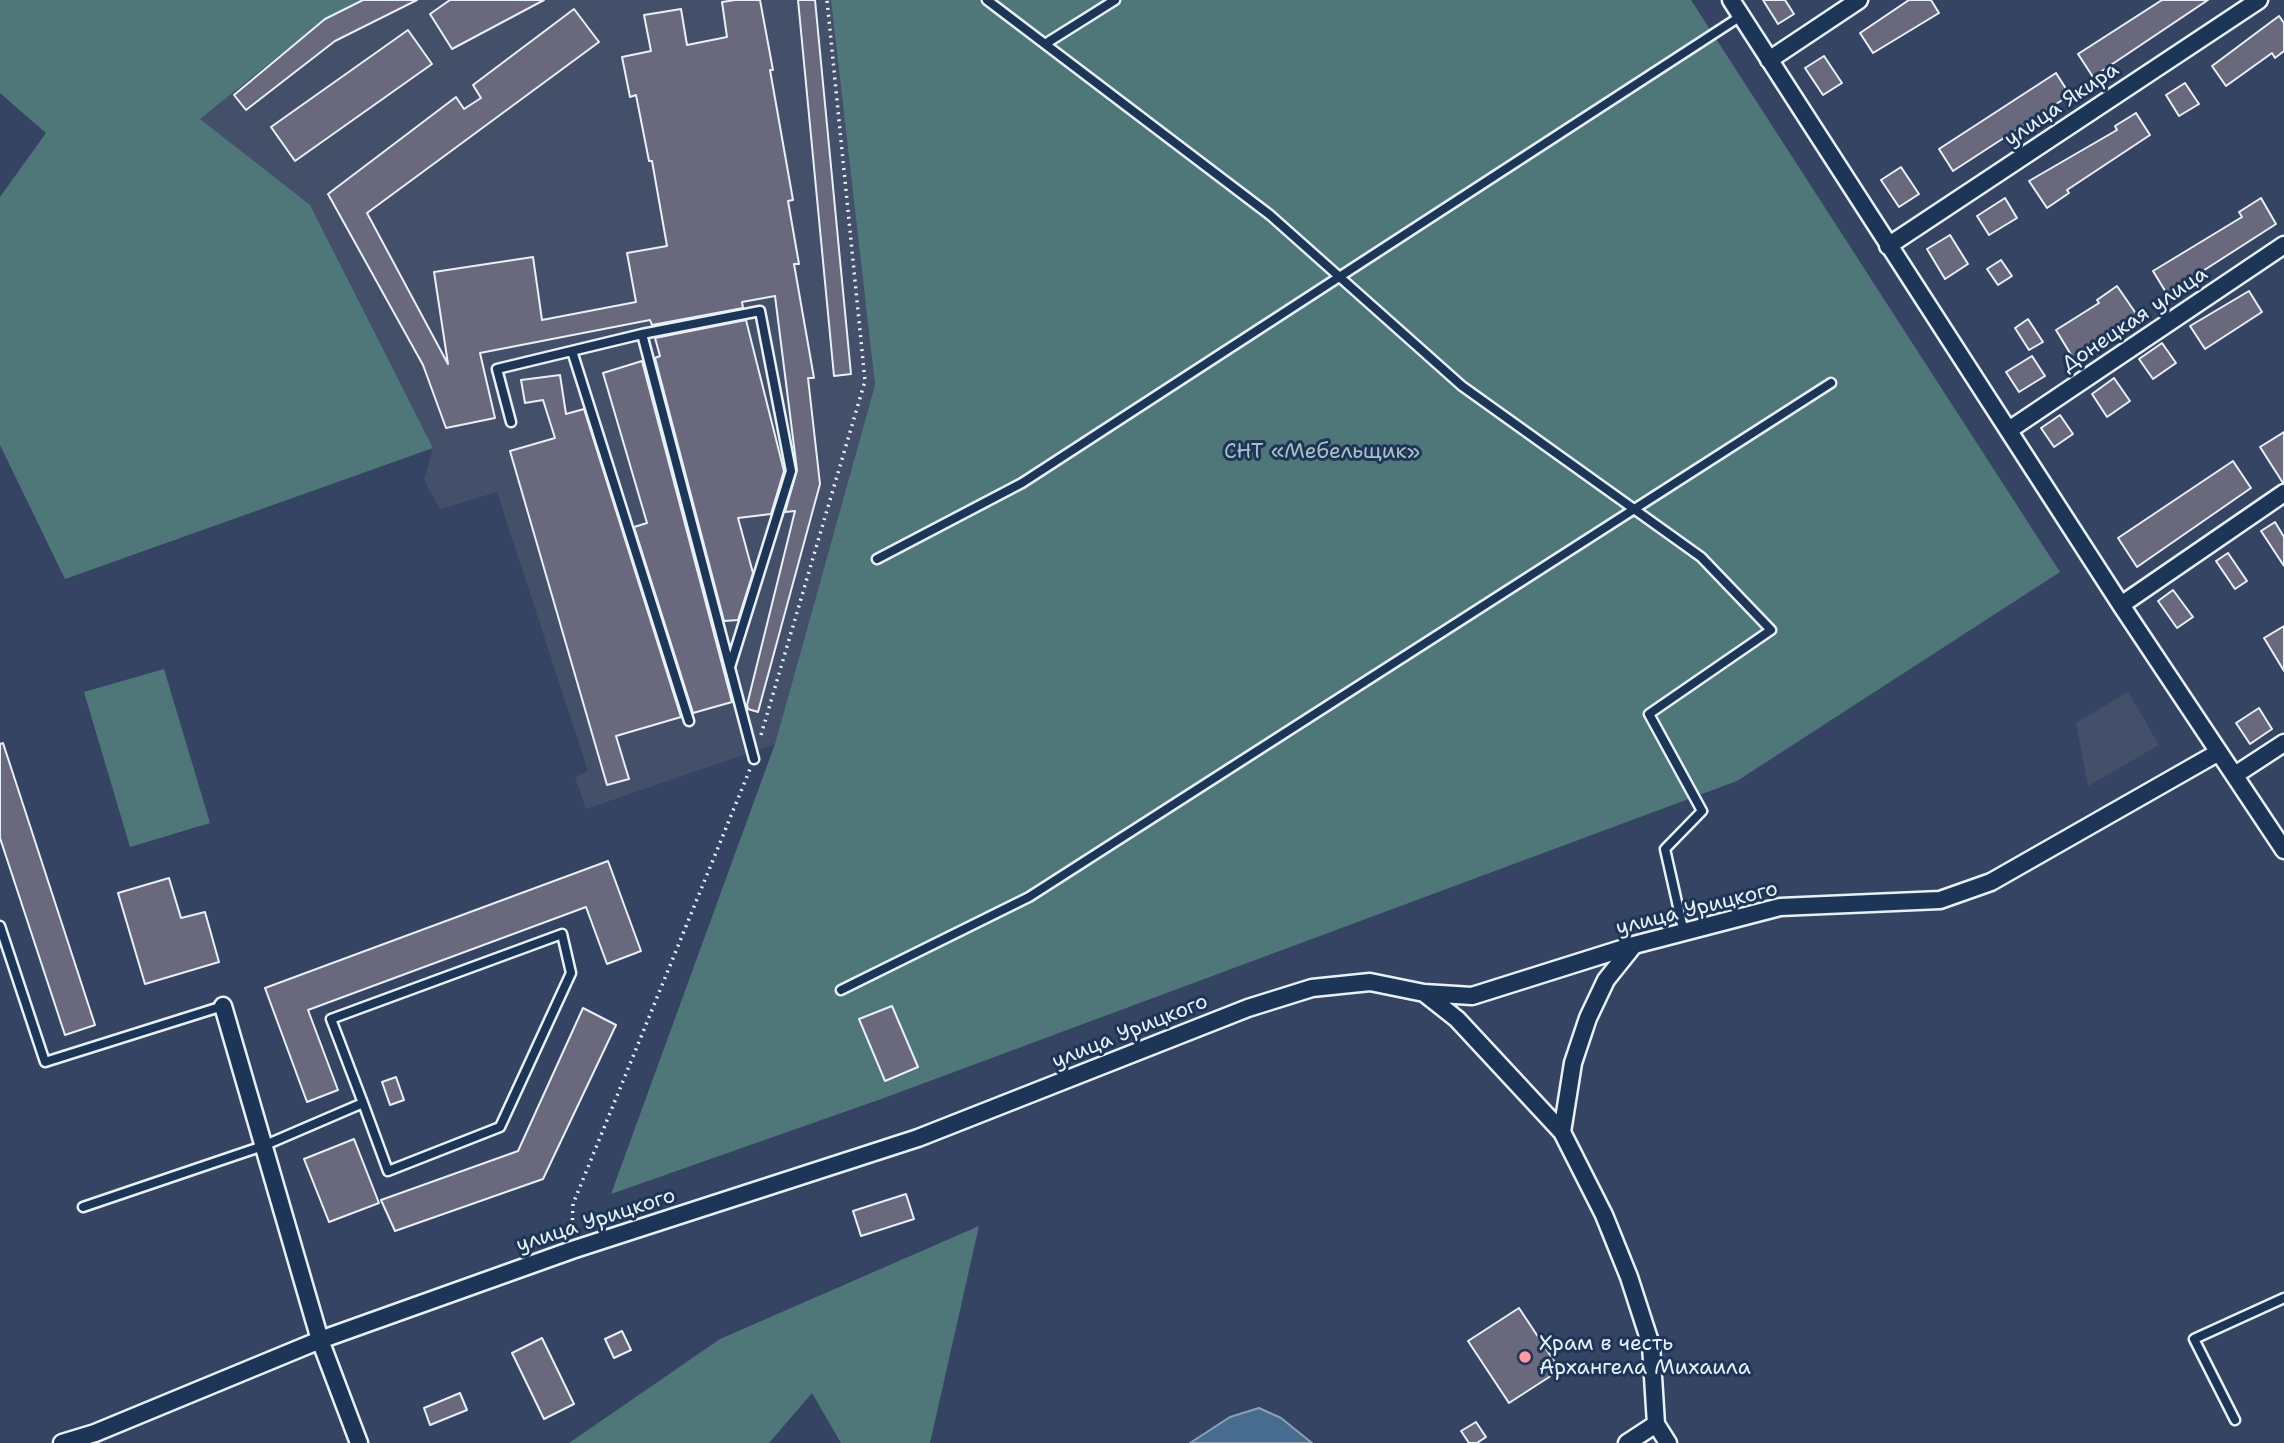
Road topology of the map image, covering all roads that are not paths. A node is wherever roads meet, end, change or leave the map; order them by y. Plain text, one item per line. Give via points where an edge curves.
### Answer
1 (987, 0) edge
2 (1115, 0) edge
3 (1731, 0) edge
4 (1859, 0) edge
5 (2259, 0) edge
6 (1741, 16) junction
7 (1045, 44) junction
8 (1769, 60) junction
9 (2284, 245) edge
10 (1888, 246) junction
11 (1338, 275) junction
12 (642, 334) junction
13 (572, 351) junction
14 (1831, 383) dead end
15 (511, 422) dead end
16 (2009, 430) junction
17 (2284, 493) edge
18 (1635, 509) junction
19 (877, 559) dead end
20 (2121, 605) junction
21 (730, 667) junction
22 (689, 720) dead end
23 (2284, 743) edge
24 (2219, 752) junction
25 (754, 759) road end
26 (2235, 775) junction
27 (2284, 849) edge
28 (0, 926) edge
29 (1684, 933) junction
30 (1634, 945) junction
31 (841, 990) dead end
32 (1424, 993) junction
33 (223, 1006) joint
34 (363, 1103) junction
35 (1562, 1132) junction
36 (264, 1146) junction
37 (83, 1207) dead end
38 (2284, 1298) edge
39 (320, 1340) junction
40 (2235, 1420) dead end
41 (1656, 1424) junction
42 (354, 1441) edge
43 (62, 1443) edge
44 (1627, 1443) edge
45 (1668, 1443) edge

1 - 7 lane
2 - 7 lane
3 - 6 street
4 - 8 street
5 - 10 street, улица Якира
6 - 8 street
6 - 11 lane
7 - 11 lane via 1270,215
8 - 10 street
9 - 16 street, Донецкая улица
10 - 16 street
11 - 18 lane via 1462,386
11 - 19 lane via 1022,483
12 - 13 lane
12 - 21 lane
12 - 21 lane via 761,311 791,471
13 - 15 lane via 497,369
13 - 22 lane
14 - 18 lane
16 - 20 street
17 - 20 street
18 - 29 lane via 1701,557 1771,630 1649,714 1702,811 1665,849
18 - 31 lane via 1029,897
20 - 24 street
21 - 25 lane
23 - 26 street
24 - 26 street
24 - 29 street, улица Урицкого via 1991,883 1940,900 1780,907
26 - 27 street
28 - 33 lane via 45,1062
29 - 30 street, улица Урицкого
30 - 32 street, улица Урицкого via 1472,996
30 - 35 street via 1606,980 1588,1018 1573,1063
32 - 35 street via 1457,1018
32 - 39 street, улица Урицкого via 1370,982 1312,988 1248,1008 918,1138 572,1250
33 - 36 street
34 - 34 lane via 331,1019 562,934 571,973 500,1127 388,1171
34 - 36 lane
35 - 41 street via 1604,1215 1651,1345
36 - 37 lane
36 - 39 street
38 - 40 lane via 2194,1339
39 - 42 street
39 - 43 street, улица Урицкого
41 - 44 street
41 - 45 street

